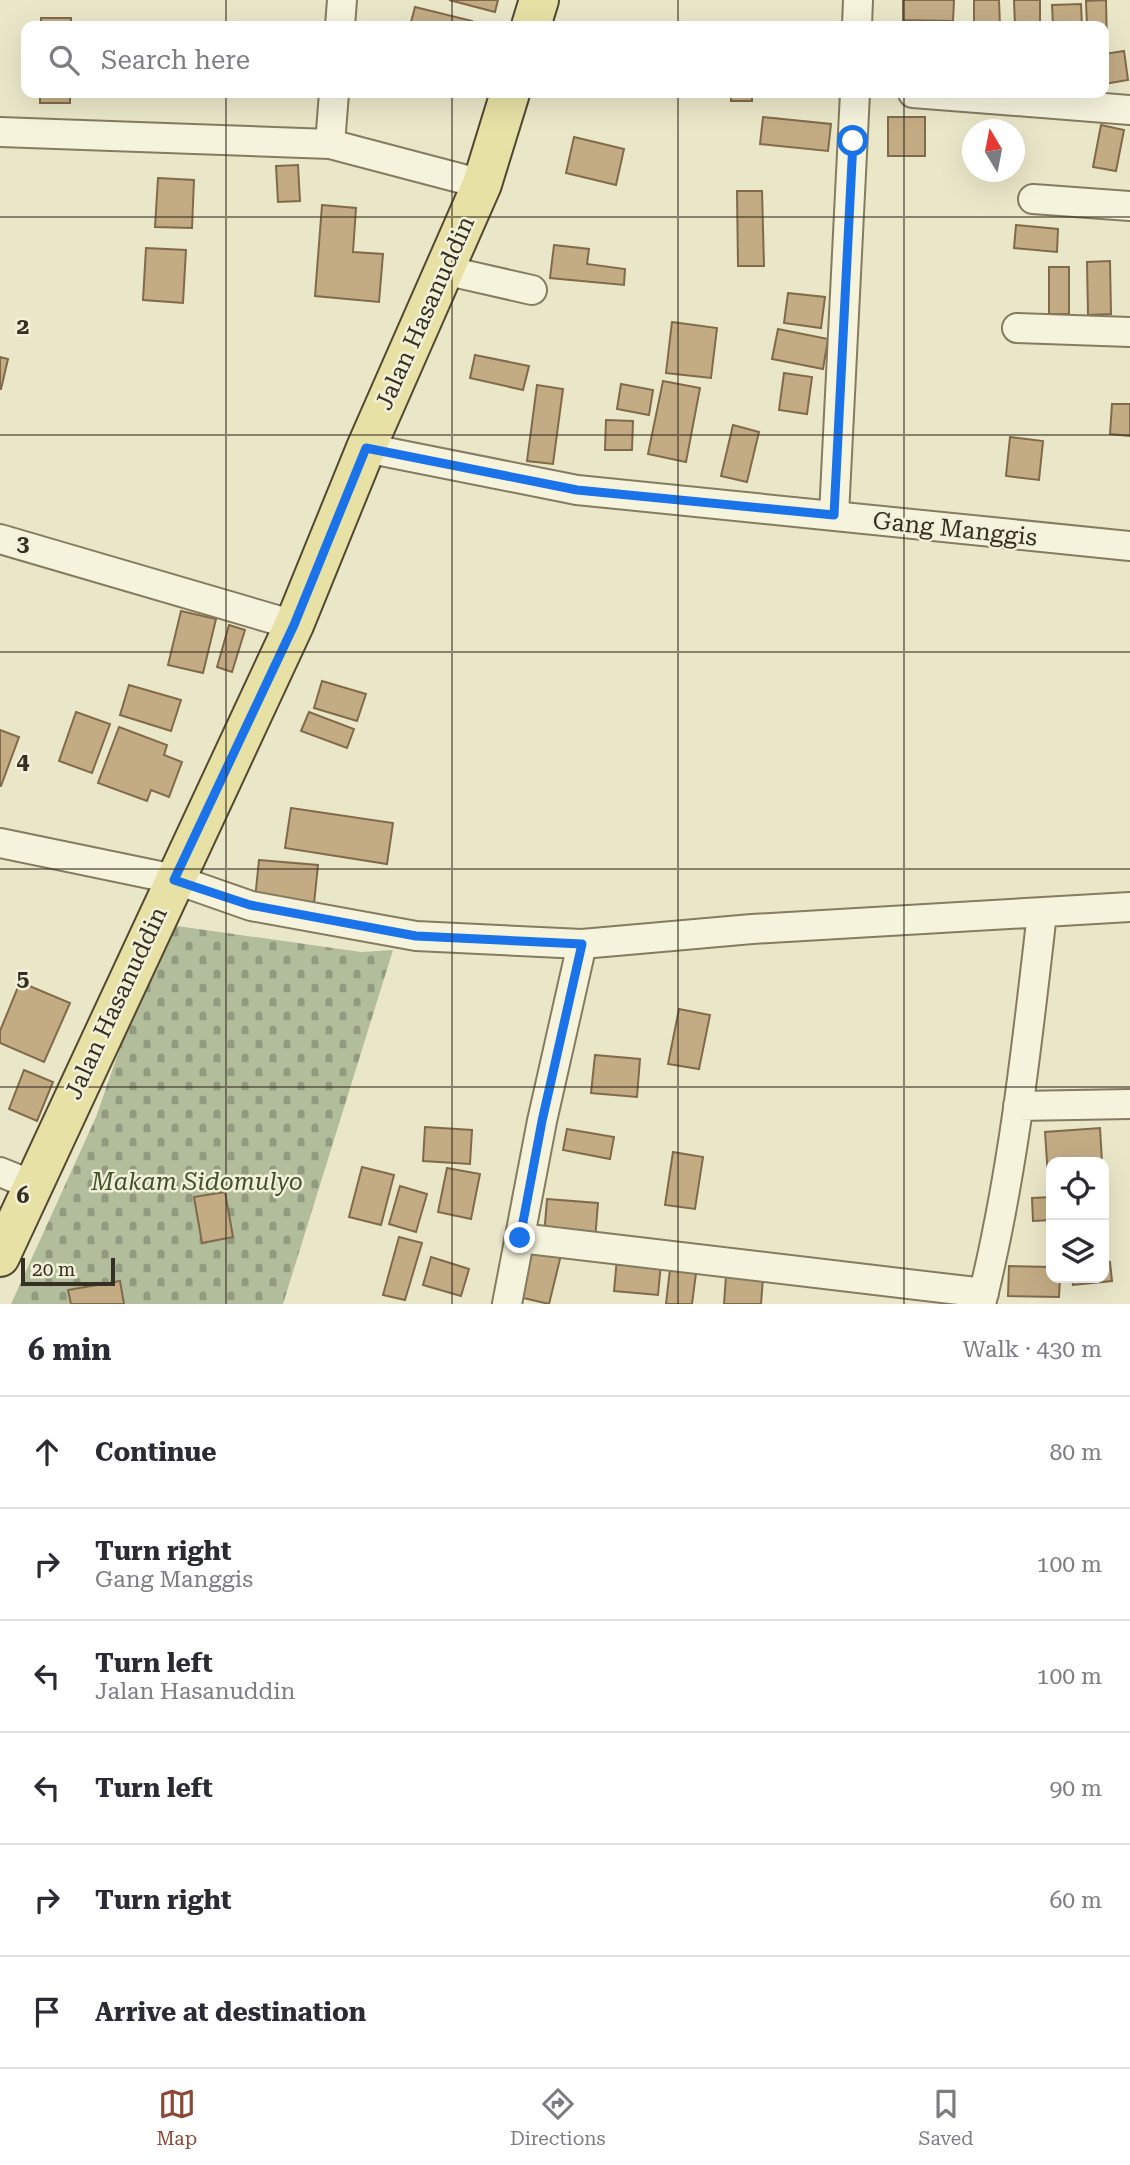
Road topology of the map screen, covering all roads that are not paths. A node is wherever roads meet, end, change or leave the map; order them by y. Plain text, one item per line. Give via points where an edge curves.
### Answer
1 (342, 0) edge
2 (539, 0) edge
3 (858, 0) edge
4 (340, 21) edge
5 (533, 21) edge
6 (857, 21) edge
7 (334, 98) edge
8 (508, 98) edge
9 (855, 98) edge
10 (977, 98) edge
11 (1130, 110) edge
12 (0, 132) edge
13 (330, 144) junction
14 (482, 184) junction
15 (1033, 199) dead end
16 (1130, 206) edge
17 (444, 270) junction
18 (532, 290) dead end
19 (1017, 328) dead end
20 (1130, 332) edge
21 (366, 448) junction
22 (834, 515) junction
23 (0, 539) edge
24 (1130, 547) edge
25 (294, 625) junction
26 (0, 842) edge
27 (174, 880) junction
28 (1130, 907) edge
29 (1042, 913) junction
30 (582, 944) junction
31 (1130, 1104) edge
32 (1018, 1107) junction
33 (16, 1179) edge
34 (520, 1238) junction
35 (0, 1257) edge
36 (983, 1299) edge
37 (507, 1304) edge

1 - 4 street
2 - 5 main road
3 - 6 street
7 - 13 street
8 - 14 main road, Jalan Hasanuddin
9 - 22 street
10 - 11 street
12 - 13 street
13 - 14 street
14 - 17 main road, Jalan Hasanuddin
15 - 16 street
17 - 18 street
17 - 21 main road, Jalan Hasanuddin
19 - 20 street
21 - 22 street, Gang Manggis via 577,490
21 - 25 main road, Jalan Hasanuddin
22 - 24 street, Gang Manggis
23 - 25 street
25 - 27 main road, Jalan Hasanuddin
26 - 27 street
27 - 30 street via 250,905 416,936
27 - 33 main road, Jalan Hasanuddin
28 - 29 street
29 - 30 street via 752,929
29 - 32 street
30 - 34 street
31 - 32 street
32 - 36 street
33 - 35 main road, Jalan Hasanuddin
34 - 36 street
34 - 37 street

